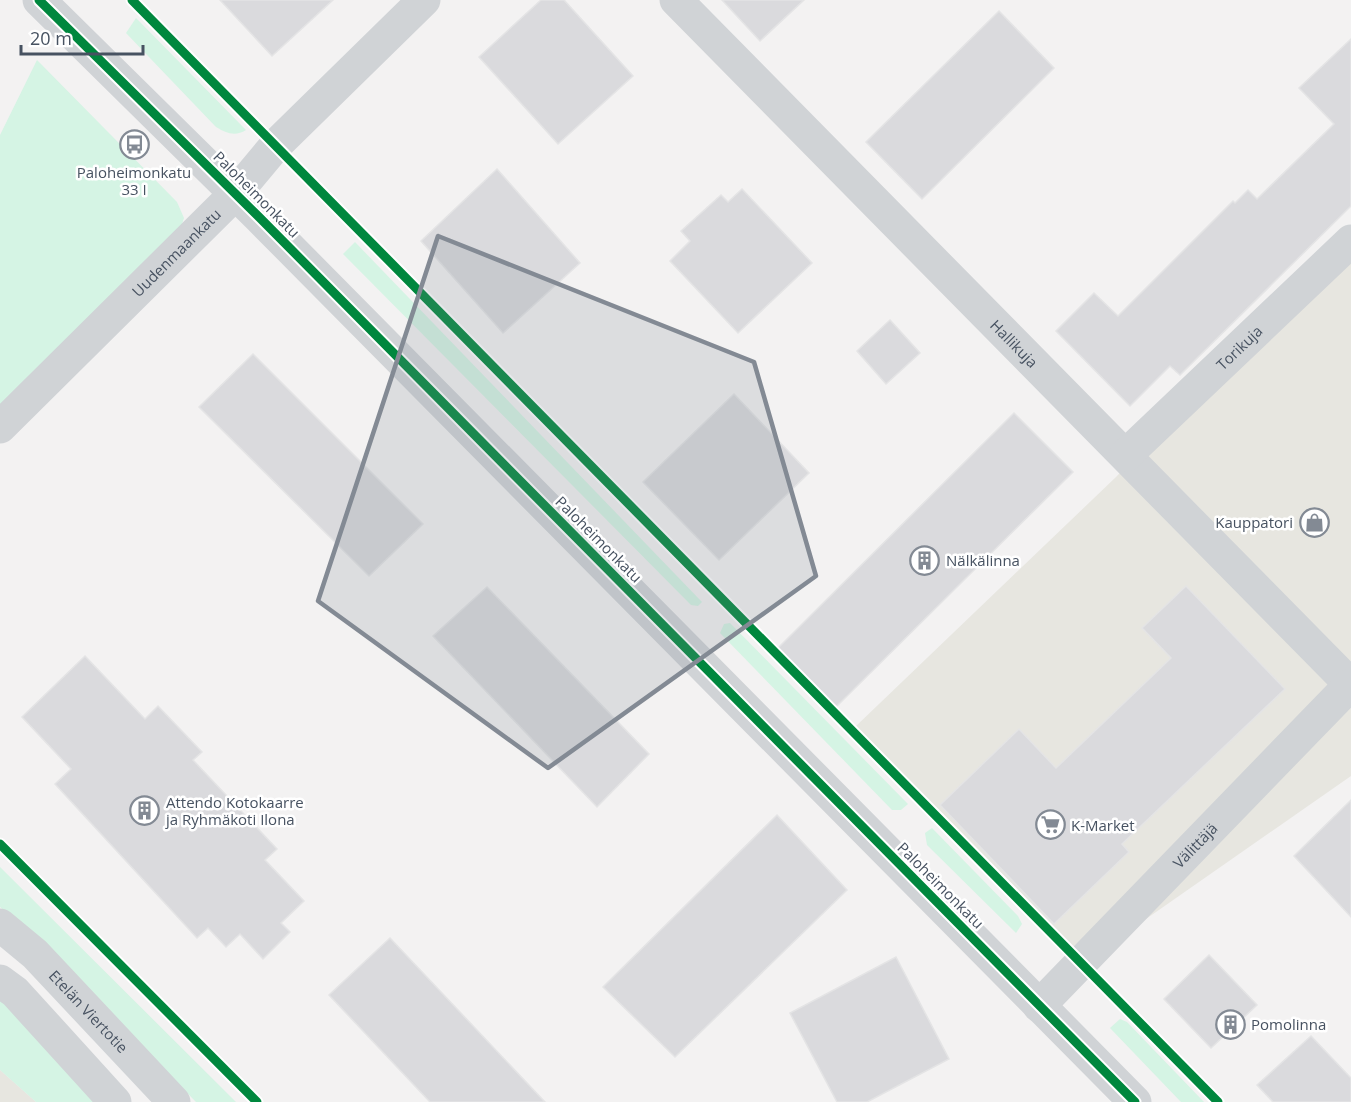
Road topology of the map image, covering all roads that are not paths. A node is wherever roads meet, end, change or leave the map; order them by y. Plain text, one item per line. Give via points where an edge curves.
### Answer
1 (39, 0) edge
2 (424, 0) edge
3 (676, 0) edge
4 (235, 194) junction
5 (1351, 241) edge
6 (0, 428) edge
7 (1126, 454) junction
8 (1351, 685) edge
9 (0, 925) edge
10 (0, 981) edge
11 (1040, 1006) junction
12 (115, 1102) edge
13 (174, 1102) edge
14 (1135, 1102) edge

1 - 4 street, Paloheimonkatu
2 - 4 street, Uudenmaankatu via 276,145
3 - 7 street, Hallikuja
4 - 6 street, Uudenmaankatu
4 - 11 street, Paloheimonkatu
5 - 7 street, Torikuja
7 - 8 street, Hallikuja
8 - 11 street, Välittäjä
9 - 13 street, Etelän Viertotie via 35,954
10 - 12 street via 15,992
11 - 14 street, Paloheimonkatu

